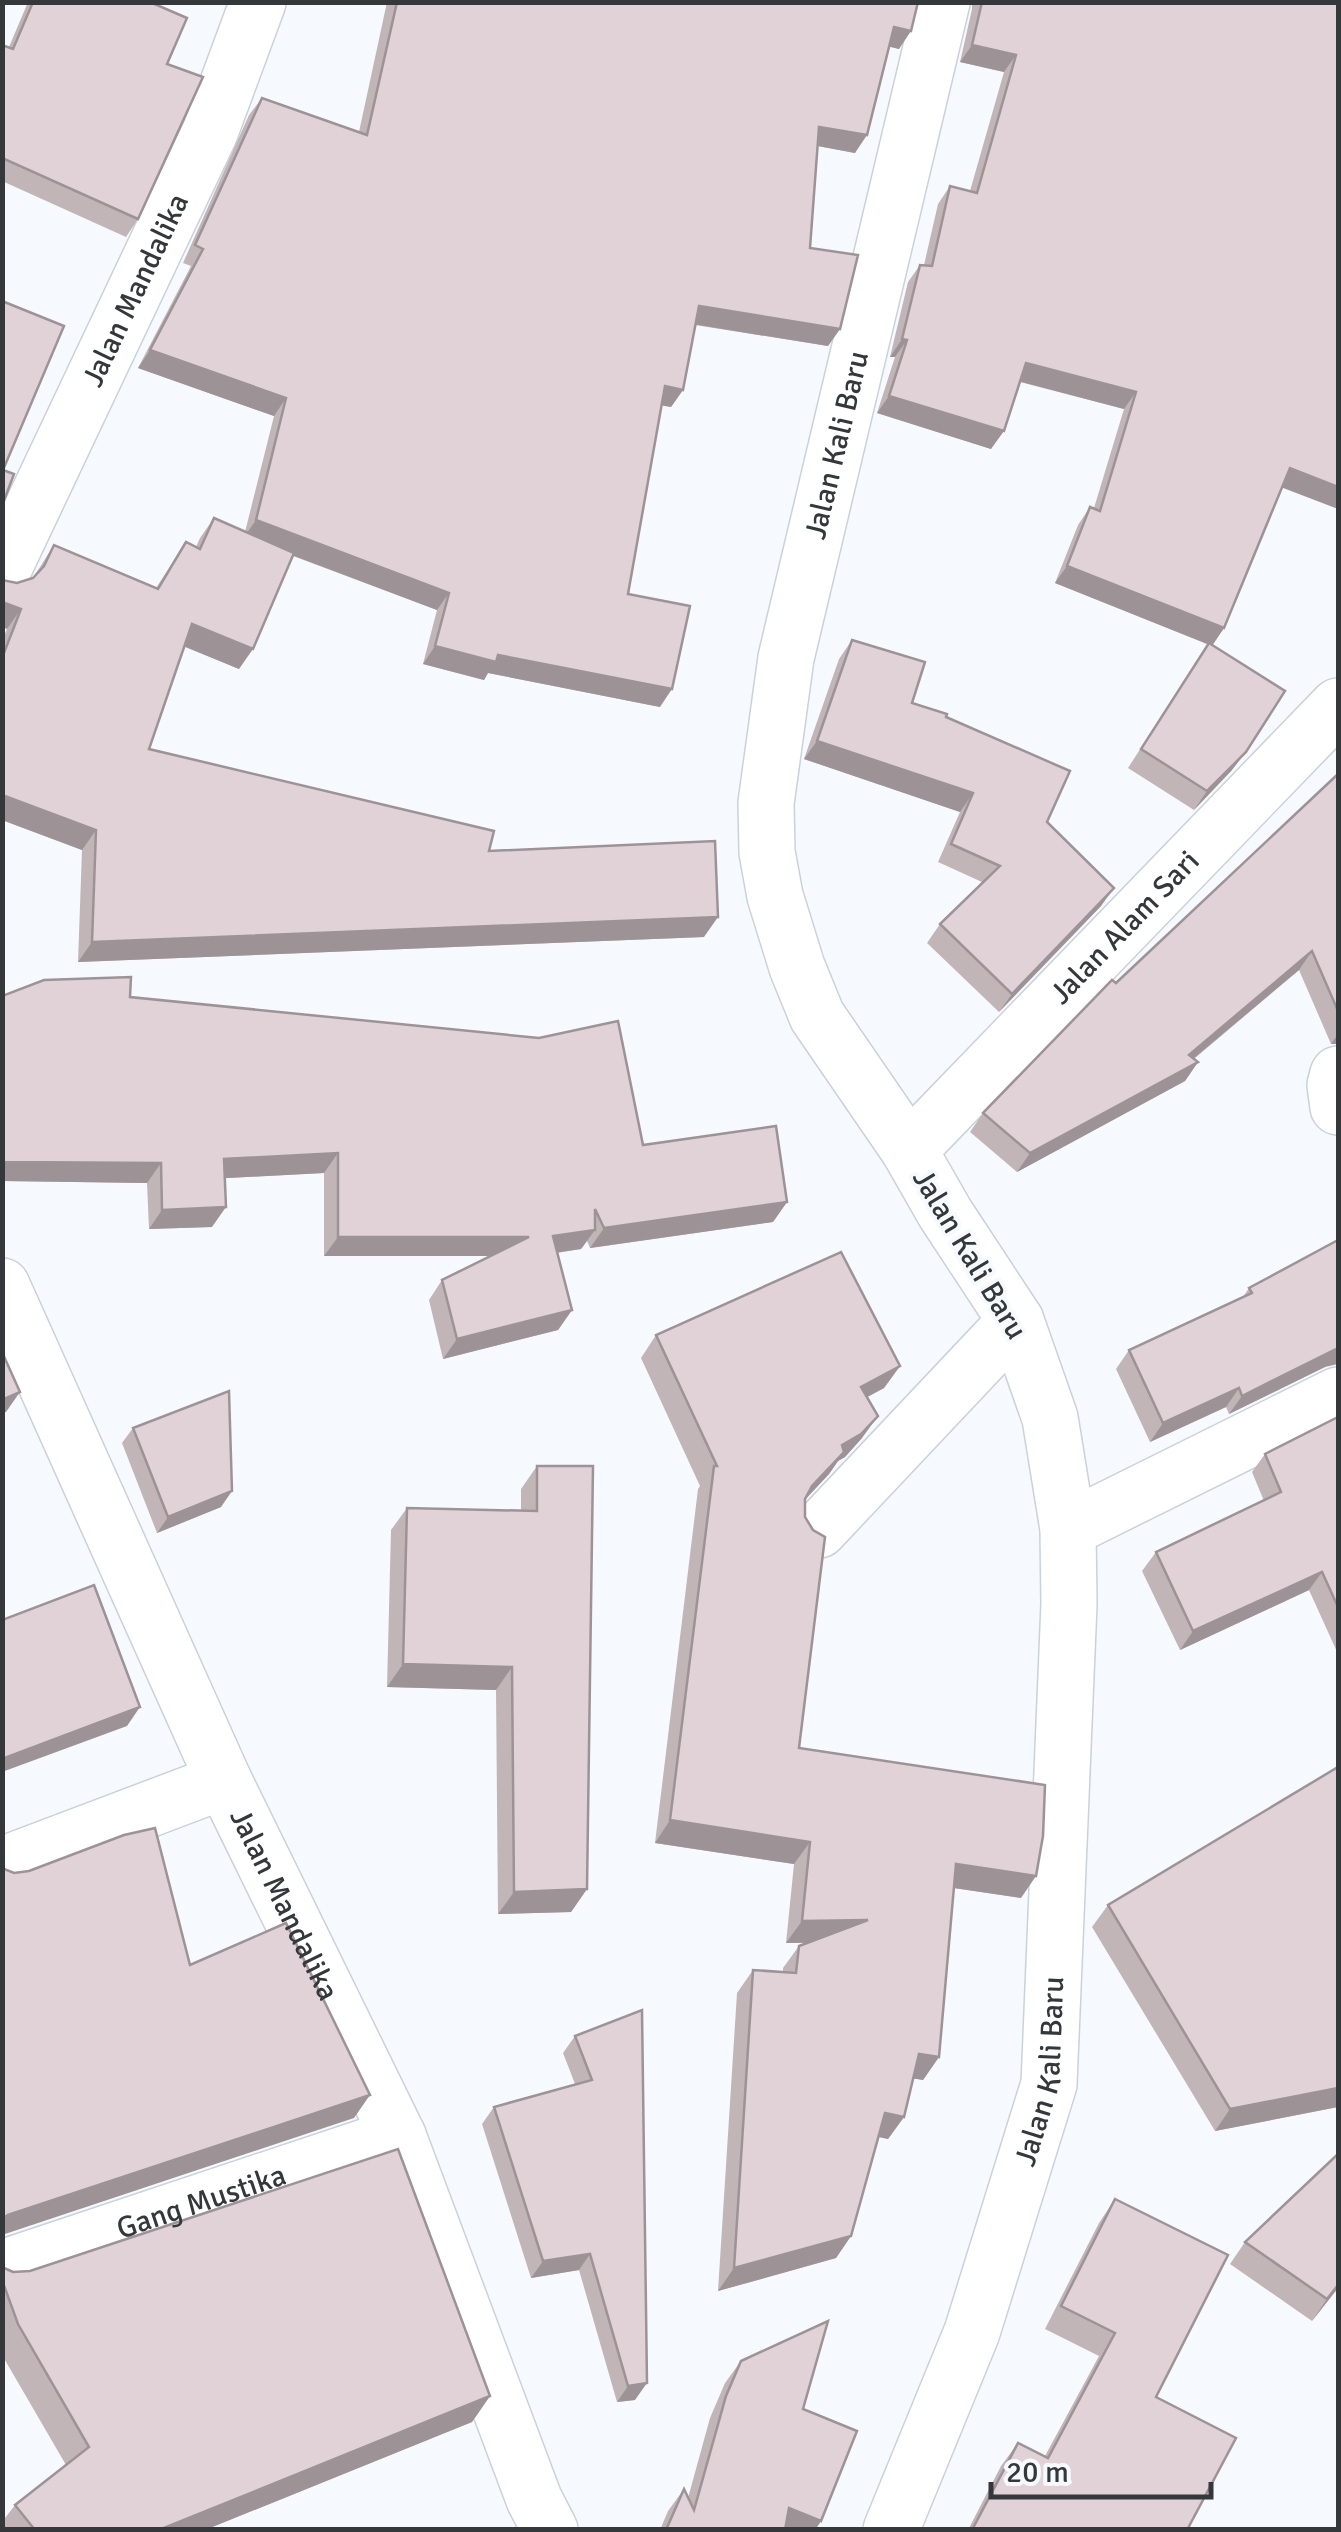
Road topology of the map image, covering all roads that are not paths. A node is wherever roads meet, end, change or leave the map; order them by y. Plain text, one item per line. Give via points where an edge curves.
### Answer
1 (258, 2) edge
2 (942, 2) edge
3 (2, 572) edge
4 (1338, 706) edge
5 (1338, 1074) edge
6 (1338, 1107) edge
7 (908, 1150) junction
8 (2, 1286) edge
9 (1016, 1321) junction
10 (1338, 1395) edge
11 (1068, 1529) junction
12 (818, 1530) edge
13 (224, 1781) junction
14 (2, 1865) edge
15 (398, 2136) junction
16 (2, 2268) edge
17 (550, 2530) edge
18 (890, 2530) edge

1 - 3 street, Jalan Mandalika via 210,132
2 - 7 street, Jalan Kali Baru via 786,658 766,804 775,896 796,968 817,1016
4 - 7 street, Jalan Alam Sari
5 - 6 street
7 - 9 street, Jalan Kali Baru
8 - 13 street, Jalan Mandalika
9 - 11 street, Jalan Kali Baru via 1050,1418
9 - 12 street
10 - 11 street
11 - 18 street, Jalan Kali Baru via 1049,2084 972,2332
13 - 14 street
13 - 15 street, Jalan Mandalika
15 - 16 street, Gang Mustika
15 - 17 street, Jalan Mandalika

